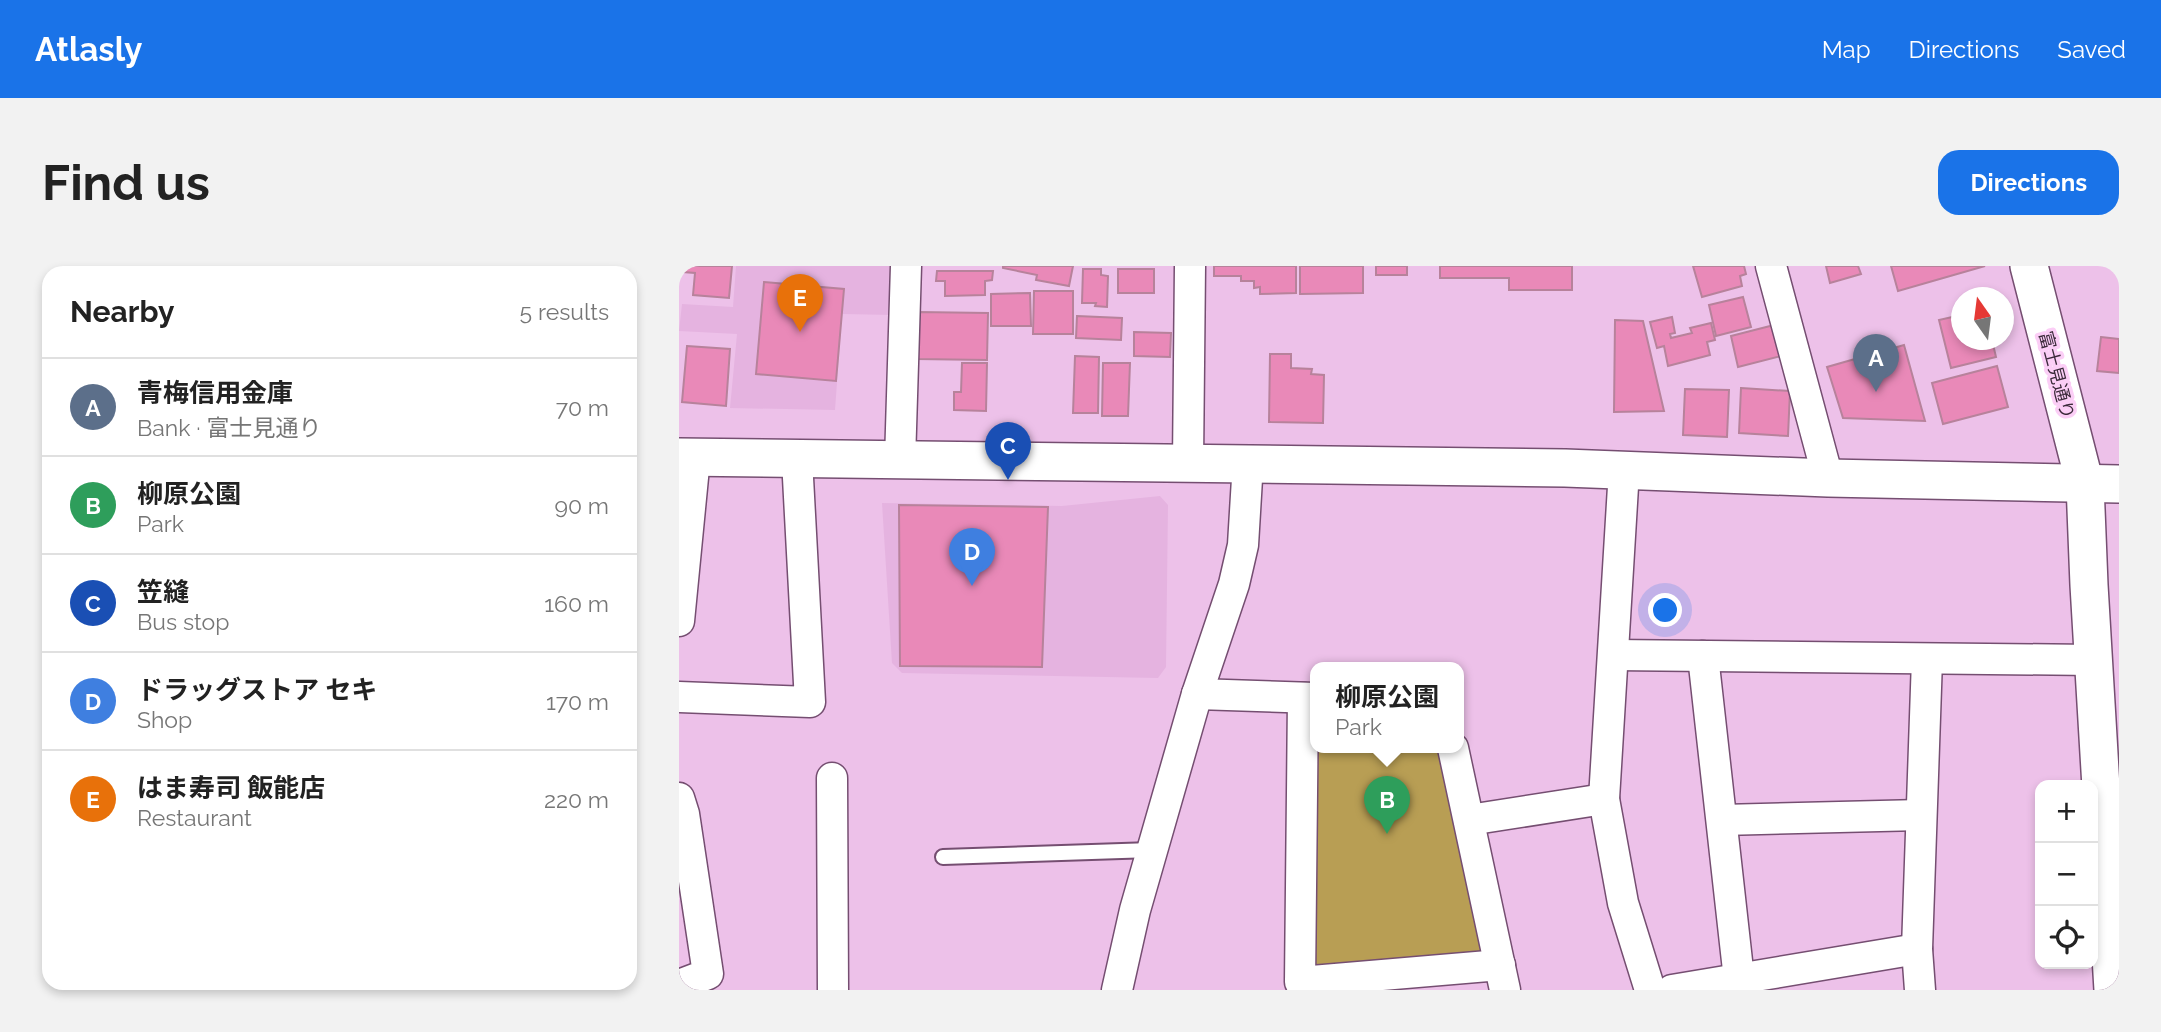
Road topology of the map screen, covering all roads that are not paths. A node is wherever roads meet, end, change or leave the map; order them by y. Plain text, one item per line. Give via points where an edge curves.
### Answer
1 (906, 266) edge
2 (1190, 266) edge
3 (1771, 266) edge
4 (2029, 266) edge
5 (687, 457) edge
6 (797, 459) junction
7 (900, 461) junction
8 (1188, 462) junction
9 (1248, 463) junction
10 (1624, 470) junction
11 (1828, 478) junction
12 (2102, 484) edge
13 (679, 621) edge
14 (1614, 655) junction
15 (1703, 656) junction
16 (1927, 659) junction
17 (2093, 660) junction
18 (1197, 694) junction
19 (679, 697) edge
20 (1309, 698) edge
21 (1454, 753) edge
22 (832, 778) dead end
23 (1604, 799) junction
24 (681, 809) edge
25 (1921, 815) junction
26 (1469, 820) junction
27 (1721, 820) junction
28 (1152, 850) junction
29 (943, 857) dead end
30 (1917, 949) junction
31 (1503, 978) edge
32 (1739, 979) junction
33 (679, 985) edge
34 (833, 990) edge
35 (1117, 990) edge
36 (1650, 990) edge
37 (1672, 990) edge
38 (1920, 990) edge
39 (2113, 990) edge

1 - 7 street
2 - 8 street
3 - 11 street
4 - 12 street, 富士見通り
5 - 6 street
5 - 13 street
6 - 7 street
6 - 19 street via 810,702
7 - 8 street
8 - 9 street
9 - 10 street
9 - 18 street via 1243,545
10 - 11 street
10 - 14 street
11 - 12 street
12 - 17 street, 富士見通り
14 - 15 street
14 - 23 street
15 - 16 street
15 - 27 street
16 - 17 street
16 - 25 street
17 - 39 street, 富士見通り
18 - 20 street
18 - 28 street
20 - 31 street via 1300,982
21 - 26 street
22 - 34 street
23 - 26 street
23 - 36 street via 1623,904
24 - 33 street via 708,974
25 - 27 street
25 - 30 street
26 - 31 street
27 - 32 street
28 - 29 lane
28 - 35 street
30 - 32 street
30 - 38 street
32 - 37 street

